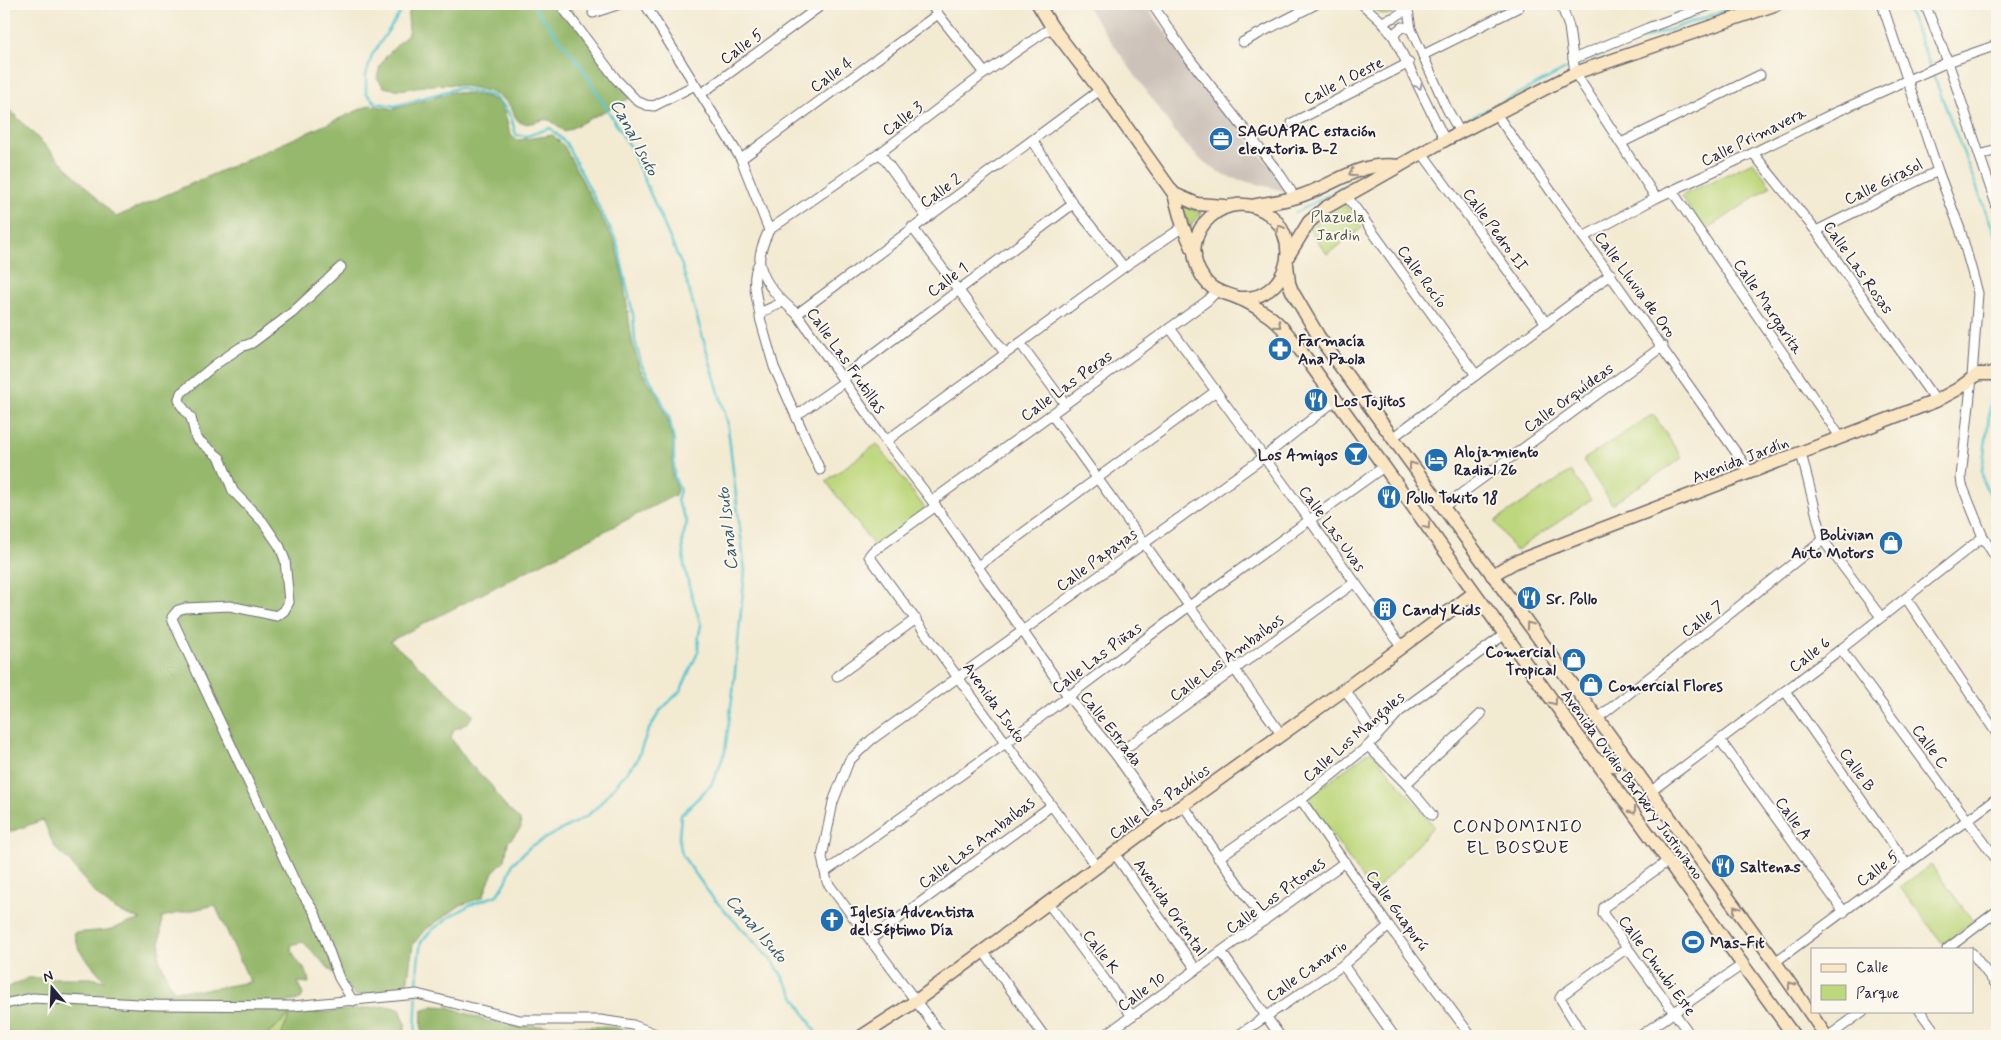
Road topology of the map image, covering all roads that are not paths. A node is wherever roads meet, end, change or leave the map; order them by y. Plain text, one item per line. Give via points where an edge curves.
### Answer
1 (560, 4) edge
2 (620, 4) edge
3 (644, 4) edge
4 (823, 4) edge
5 (930, 4) edge
6 (1038, 4) edge
7 (1152, 4) edge
8 (1316, 4) edge
9 (1362, 4) edge
10 (1561, 4) edge
11 (1713, 4) edge
12 (1777, 4) edge
13 (1882, 4) edge
14 (1926, 4) edge
15 (1407, 6) edge
16 (1519, 7) dead end
17 (593, 14) dead end
18 (938, 14) junction
19 (1382, 22) junction
20 (1052, 27) junction
21 (1411, 29) junction
22 (1394, 37) junction
23 (1243, 42) dead end
24 (1997, 46) edge
25 (1423, 55) junction
26 (1573, 59) junction
27 (1948, 62) junction
28 (1409, 63) junction
29 (985, 73) junction
30 (1575, 73) junction
31 (1760, 75) dead end
32 (1909, 80) junction
33 (695, 85) junction
34 (1100, 90) junction
35 (701, 94) junction
36 (1496, 114) junction
37 (1292, 123) dead end
38 (1457, 128) junction
39 (1443, 135) junction
40 (1033, 141) junction
41 (1622, 143) junction
42 (1997, 150) edge
43 (880, 153) junction
44 (1422, 153) junction
45 (1753, 153) junction
46 (1980, 156) junction
47 (741, 159) junction
48 (1399, 166) junction
49 (1938, 171) junction
50 (1672, 191) junction
51 (1174, 194) junction
52 (1346, 195) junction
53 (1292, 198) junction
54 (1656, 198) junction
55 (1073, 204) junction
56 (1232, 206) junction
57 (1252, 206) junction
58 (1997, 207) edge
59 (927, 218) junction
60 (1183, 227) junction
61 (912, 228) junction
62 (769, 230) junction
63 (1816, 231) junction
64 (1583, 237) junction
65 (1195, 255) junction
66 (1287, 258) junction
67 (759, 263) junction
68 (341, 267) dead end
69 (1124, 267) junction
70 (1611, 274) junction
71 (957, 290) junction
72 (1217, 291) junction
73 (1238, 298) junction
74 (782, 302) junction
75 (797, 314) junction
76 (760, 315) junction
77 (1546, 323) junction
78 (1170, 328) junction
79 (1319, 337) junction
80 (1020, 343) junction
81 (1663, 346) junction
82 (1298, 347) junction
83 (1006, 353) junction
84 (1997, 374) edge
85 (1476, 375) junction
86 (1975, 376) junction
87 (844, 382) junction
88 (1216, 391) junction
89 (1337, 399) junction
90 (1936, 401) junction
91 (1065, 404) junction
92 (797, 415) junction
93 (1052, 415) junction
94 (1392, 438) junction
95 (1841, 438) junction
96 (886, 441) junction
97 (1801, 453) junction
98 (1264, 456) junction
99 (1385, 466) junction
100 (820, 470) dead end
101 (1750, 472) junction
102 (1098, 480) junction
103 (934, 504) junction
104 (1443, 507) junction
105 (1310, 521) junction
106 (1983, 537) junction
107 (1823, 540) junction
108 (1143, 544) junction
109 (870, 556) joint
110 (1997, 560) edge
111 (978, 566) junction
112 (1492, 575) junction
113 (1354, 582) junction
114 (1474, 593) junction
115 (1906, 598) junction
116 (1188, 607) junction
117 (1880, 618) junction
118 (916, 619) junction
119 (1023, 631) junction
120 (1505, 634) junction
121 (1402, 647) junction
122 (1841, 649) junction
123 (1234, 670) junction
124 (837, 676) dead end
125 (959, 677) junction
126 (1346, 689) junction
127 (1785, 691) junction
128 (1068, 696) junction
129 (1481, 714) dead end
130 (1598, 718) junction
131 (1281, 734) junction
132 (1997, 734) edge
133 (1376, 738) junction
134 (1720, 740) junction
135 (1006, 742) junction
136 (1368, 746) junction
137 (1620, 749) junction
138 (1116, 754) junction
139 (1594, 758) junction
140 (1635, 772) junction
141 (1406, 784) junction
142 (1613, 784) junction
143 (1650, 792) junction
144 (1997, 798) edge
145 (1301, 800) junction
146 (1183, 805) junction
147 (1051, 806) junction
148 (1432, 815) dead end
149 (1161, 819) junction
150 (1967, 821) junction
151 (1114, 853) junction
152 (1218, 858) junction
153 (1997, 860) edge
154 (1668, 861) junction
155 (1345, 862) junction
156 (1907, 865) junction
157 (1096, 866) junction
158 (825, 872) junction
159 (1048, 903) junction
160 (1997, 911) edge
161 (1844, 912) junction
162 (1264, 921) junction
163 (1390, 926) junction
164 (1961, 938) junction
165 (871, 939) junction
166 (1627, 948) junction
167 (1948, 948) edge
168 (1968, 948) edge
169 (983, 951) junction
170 (1222, 953) junction
171 (1974, 956) edge
172 (1775, 962) junction
173 (1343, 965) junction
174 (1742, 965) junction
175 (1196, 969) junction
176 (1997, 986) edge
177 (352, 1001) junction
178 (916, 1001) junction
179 (4, 1004) edge
180 (1673, 1011) junction
181 (1862, 1012) edge
182 (1921, 1012) edge
183 (1132, 1016) junction
184 (1265, 1016) junction
185 (866, 1035) edge
186 (661, 1036) edge
187 (942, 1036) edge
188 (1044, 1036) edge
189 (1104, 1036) edge
190 (1237, 1036) edge
191 (1280, 1036) edge
192 (1394, 1036) edge
193 (1471, 1036) edge
194 (1583, 1036) edge
195 (1640, 1036) edge
196 (1691, 1036) edge
197 (1794, 1036) edge
198 (1828, 1036) edge
199 (1938, 1036) edge

1 - 33 street via 616,79 637,101 654,106
2 - 17 street
3 - 33 street
4 - 35 street, Calle 5
5 - 18 street
6 - 20 main road
7 - 53 street via 1185,53 1281,176
8 - 23 street
9 - 19 street
10 - 26 street via 1569,27
11 - 26 street
12 - 30 main road
13 - 32 street
14 - 27 street
15 - 19 street via 1395,17
15 - 21 street
16 - 25 street
18 - 29 street
18 - 47 street, Calle 4
19 - 22 street
20 - 29 street, Calle 3
20 - 34 main road
21 - 22 street via 1402,28
21 - 25 street
22 - 28 street
24 - 27 street, Calle Primavera
25 - 38 street
26 - 30 street
27 - 32 street, Calle Primavera
27 - 46 street
28 - 37 street, Calle 1 Oeste
28 -> 39 street
29 - 43 street, Calle 3
30 - 36 main road
30 - 41 street
31 - 41 street
32 - 45 street, Calle Primavera
32 - 49 street
33 - 35 street
34 - 40 street, Calle 2
34 - 51 main road
35 - 47 street
36 - 38 main road
36 - 64 street, Calle Lluvia de Oro
38 - 39 main road
39 - 44 main road
40 - 55 street
40 - 59 street, Calle 2
41 - 54 street
42 - 46 street
43 - 59 street
43 - 62 street, Calle 3
44 - 48 main road
44 - 77 street, Calle Pedro II
45 - 50 street, Calle Primavera
45 - 63 street, Calle Las Rosas
46 - 58 street
47 - 62 street
48 - 52 main road
48 -> 53 main road via 1370,166
49 - 63 street, Calle Girasol
49 - 86 street via 1960,230 1978,293
50 - 54 street, Calle Primavera
50 - 95 street, Calle Margarita
51 - 56 main road via 1197,204
51 - 60 main road
52 - 66 main road via 1309,222
52 - 85 street, Calle Rocío
53 - 57 main road
54 - 64 street, Calle Primavera
55 - 69 street
55 - 71 street, Calle 1
56 - 57 main road
56 - 65 main road via 1211,214 1202,224
66 -> 57 main road via 1283,230 1270,215
59 - 61 street, Calle 2
60 - 65 main road
60 - 69 street
61 - 71 street
61 - 75 street, Calle 2
62 - 67 street
63 - 90 street, Calle Las Rosas
64 - 70 street, Calle Lluvia de Oro
65 - 72 main road via 1202,276
66 - 73 main road via 1276,283 1264,293 1252,298
66 - 79 main road, Avenida Ovidio Barbery Justiniano via 1292,291
67 - 74 street, Calle Las Frutillas via 770,287
67 - 76 street via 754,280
68 - 177 street via 292,313 252,343 216,364 182,392 179,399 191,418 196,438 220,458 233,491 263,522 280,547 285,560 289,602 277,616 230,606 185,608 178,610 172,621 296,884 315,913 339,978
69 - 80 street
70 - 77 street
70 - 81 street, Calle Lluvia de Oro
71 - 83 street
71 - 87 street, Calle 1 via 847,374
72 - 73 main road
72 - 78 street, Calle Las Peras
73 -> 82 main road, Avenida Ovidio Barbery Justiniano via 1266,313
74 - 75 street, Calle Las Frutillas
74 - 76 street
75 - 87 street, Calle Las Frutillas
76 - 92 street via 774,367
77 - 85 street
78 - 88 street, Calle Las Uvas
78 - 91 street, Calle Las Peras
79 - 82 main road via 1306,337
79 - 94 main road, Avenida Ovidio Barbery Justiniano
80 - 83 street
80 - 91 street
81 - 101 street, Calle Lluvia de Oro
81 - 104 street, Calle Orquídeas
82 - 89 main road, Avenida Ovidio Barbery Justiniano
83 - 96 street
84 - 86 main road
85 - 94 street
86 - 90 main road, Avenida Jardín
86 - 106 street via 1961,477
87 - 92 street, Calle 1
87 - 96 street, Calle Las Frutillas
88 - 98 street, Calle Las Uvas
88 - 102 street
89 - 98 street, Calle Papayas
89 - 99 main road, Avenida Ovidio Barbery Justiniano
90 - 95 main road, Avenida Jardín
91 - 93 street, Calle Las Peras
92 - 100 street
93 - 102 street
93 - 103 street, Calle Las Peras
104 -> 94 main road, Avenida Ovidio Barbery Justiniano
95 - 97 main road, Avenida Jardín
96 - 103 street, Calle Las Frutillas
97 - 101 main road, Avenida Jardín
97 - 107 street
98 - 105 street, Calle Las Uvas
98 - 108 street, Calle Papayas
99 - 105 street, Calle Las Piñas
99 -> 114 main road, Avenida Ovidio Barbery Justiniano
101 - 112 main road, Avenida Jardín via 1515,562
102 - 108 street
102 - 111 street
103 - 109 street, Calle Las Peras
103 - 111 street, Calle Las Frutillas
104 - 112 main road, Avenida Ovidio Barbery Justiniano
105 - 113 street, Calle Las Uvas
105 - 116 street, Calle Las Piñas
106 - 110 street
106 - 115 street, Calle 6
107 - 117 street
107 - 130 street, Calle 7
108 - 116 street
108 - 119 street, Calle Papayas
109 - 118 street, Avenida Isuto
111 - 119 street, Calle Estrada
130 -> 112 main road, Avenida Ovidio Barbery Justiniano
113 - 121 street, Calle Las Uvas
113 - 123 street, Calle Los Ambaibos
114 - 120 main road, Avenida Ovidio Barbery Justiniano
114 - 121 main road, Calle Los Pachíos
115 - 117 street, Calle 6
115 - 132 street
116 - 123 street
116 - 128 street, Calle Las Piñas
117 - 122 street, Calle 6
118 - 124 street
118 - 125 street, Avenida Isuto
119 - 125 street, Calle Papayas
119 - 128 street, Calle Estrada
120 - 133 street, Calle Los Mangales via 1399,712
120 -> 139 main road, Avenida Ovidio Barbery Justiniano
121 - 126 main road, Calle Los Pachíos
122 - 127 street, Calle 6
122 - 150 street, Calle C
123 - 131 street
123 - 138 street, Calle Los Ambaibos
125 - 135 street, Avenida Isuto
125 - 158 street, Calle Papayas via 871,740 849,761 833,802 822,857
126 - 131 main road, Calle Los Pachíos
126 - 133 street
127 - 134 street, Calle 6
127 - 156 street, Calle B
128 - 135 street, Calle Las Piñas
128 - 138 street, Calle Estrada
129 - 141 street
130 - 137 main road, Avenida Ovidio Barbery Justiniano
131 - 146 main road, Calle Los Pachíos
133 - 136 street, Calle Los Mangales
134 - 143 street, Calle 6
134 - 161 street, Calle A
135 - 147 street, Avenida Isuto
135 - 158 street, Calle Las Piñas
136 - 141 street
136 - 145 street, Calle Los Mangales
137 - 139 main road via 1622,757 1615,766
137 - 140 main road, Avenida Ovidio Barbery Justiniano
138 - 149 street, Calle Estrada
139 - 142 main road, Avenida Ovidio Barbery Justiniano
140 - 142 main road via 1628,769 1614,772
140 - 143 main road, Avenida Ovidio Barbery Justiniano
141 - 148 street
142 -> 154 main road, Avenida Ovidio Barbery Justiniano
172 -> 143 main road, Avenida Ovidio Barbery Justiniano
144 - 150 street, Calle 5
145 - 152 street, Calle Los Mangales
145 - 155 street, Calle Guapurú
146 - 149 main road, Calle Los Pachíos
146 - 152 street
147 - 157 street, Avenida Isuto
147 - 165 street, Calle Las Ambaibas
149 - 151 main road, Calle Los Pachíos
150 - 153 street, Calle C
150 - 156 street, Calle 5
151 - 157 main road, Calle Los Pachíos
151 - 175 street, Avenida Oriental
152 - 162 street
154 - 166 street, Calle Chuubi Este via 1602,911
154 - 174 main road, Avenida Ovidio Barbery Justiniano
155 - 162 street, Calle Los Pitones
155 - 163 street, Calle Guapurú
156 - 161 street, Calle 5
157 - 159 main road, Calle Los Pachíos
158 - 165 street via 827,882
159 - 169 main road, Calle Los Pachíos
159 - 183 street, Calle K
160 - 164 street
161 - 172 street, Calle 5
162 - 170 street, Calle Los Pitones
163 - 173 street, Calle Canario
163 - 193 street, Calle Guapurú
164 - 167 street
164 - 168 street
165 - 178 street
166 - 180 street, Calle Chuubi Este
166 - 194 street via 1560,998
169 - 178 main road, Calle Los Pachíos
169 - 188 street
170 - 175 street, Avenida Oriental
170 - 184 street, Avenida Oriental
171 - 176 street
198 -> 172 main road, Avenida Ovidio Barbery Justiniano
173 - 184 street, Calle Canario
173 - 192 street
174 - 180 street
174 - 197 main road, Avenida Ovidio Barbery Justiniano
175 - 183 street, Calle 10
177 - 179 street via 293,1006 33,998
177 - 186 street via 417,994 520,1020 600,1020 632,1025
178 - 185 main road, Calle Los Pachíos
178 - 187 street
180 - 195 street
180 - 196 street, Calle Chuubi Este
181 - 198 street
182 - 199 street
183 - 189 street, Calle 10
184 - 190 street, Calle Canario
184 - 191 street, Avenida Oriental

